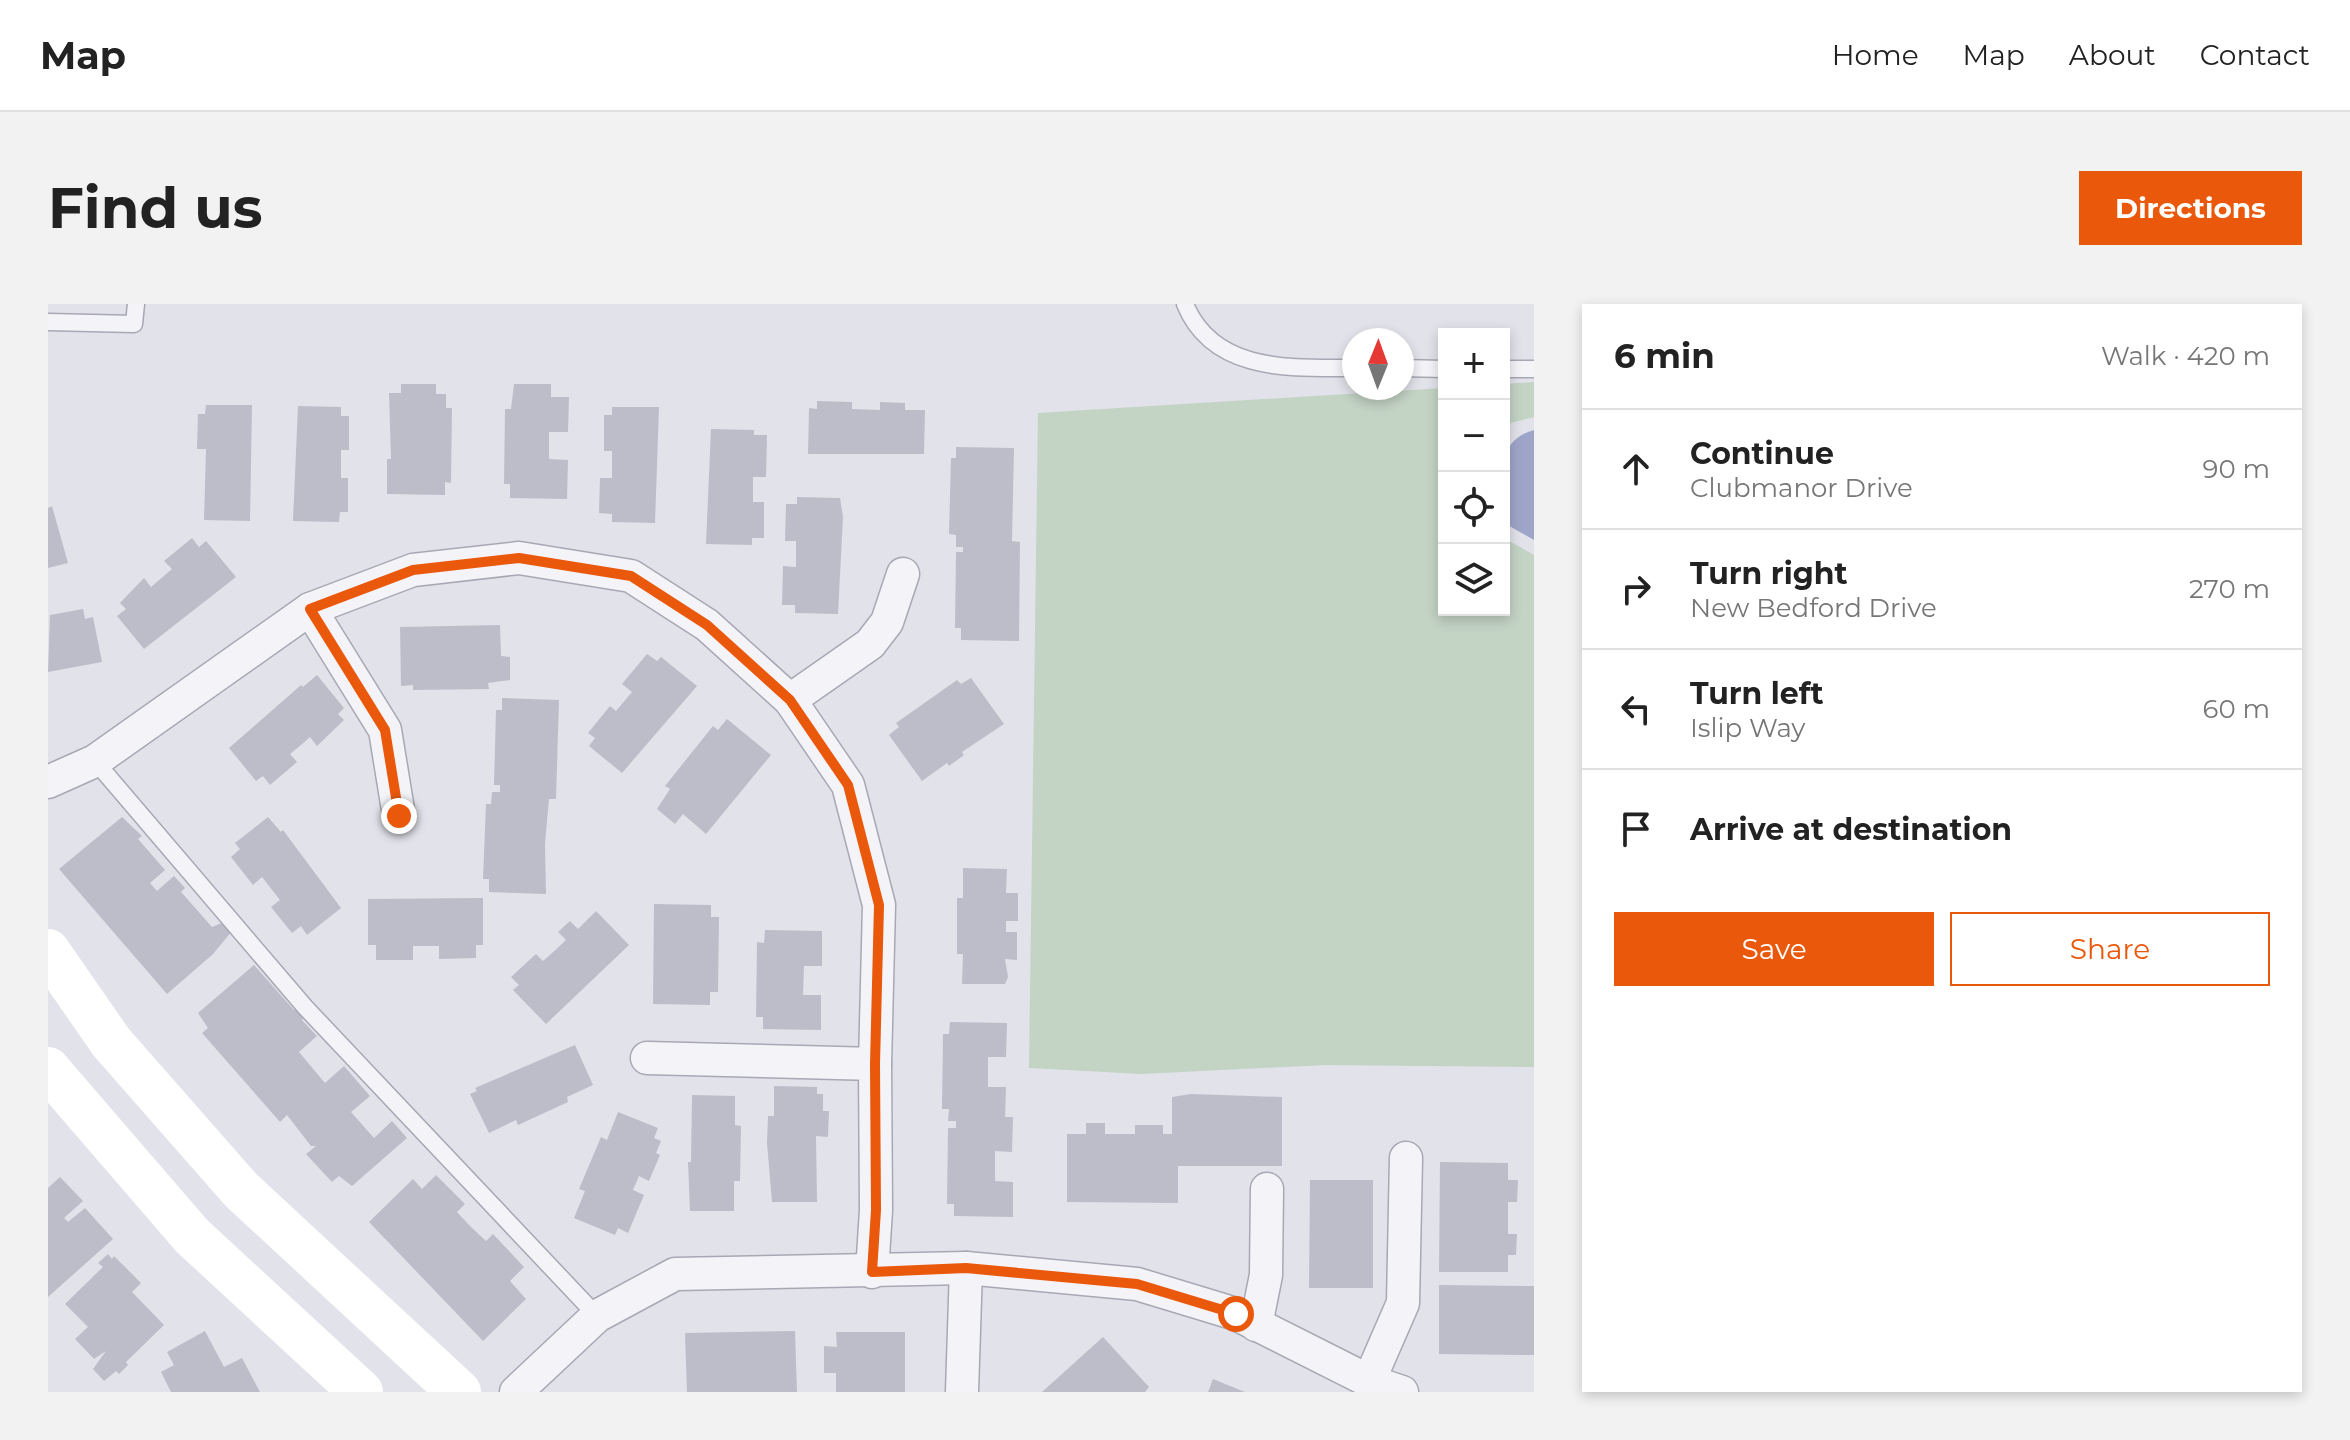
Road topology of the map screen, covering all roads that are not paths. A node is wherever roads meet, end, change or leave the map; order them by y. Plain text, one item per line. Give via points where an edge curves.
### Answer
1 (136, 304) edge
2 (1185, 304) edge
3 (48, 322) edge
4 (1342, 368) edge
5 (1414, 368) edge
6 (1438, 369) edge
7 (1510, 369) edge
8 (1534, 369) edge
9 (903, 574) dead end
10 (310, 609) junction
11 (790, 700) junction
12 (95, 761) junction
13 (48, 782) edge
14 (399, 816) dead end
15 (48, 951) edge
16 (647, 1058) dead end
17 (875, 1064) junction
18 (48, 1069) edge
19 (201, 1144) junction
20 (1406, 1158) dead end
21 (1267, 1189) dead end
22 (151, 1190) junction
23 (966, 1268) junction
24 (872, 1272) junction
25 (597, 1316) junction
26 (1256, 1325) junction
27 (1369, 1381) junction
28 (361, 1392) edge
29 (459, 1392) edge
30 (516, 1392) edge
31 (962, 1392) edge
32 (1402, 1392) edge

1 - 3 lane via 134,324
2 - 4 lane via 1212,342 1241,359
5 - 6 lane
7 - 8 lane
9 - 11 street via 887,622 870,644
10 - 11 street via 413,570 519,558 631,576 707,625
10 - 12 street
10 - 14 street via 385,730
11 - 17 street via 848,785 879,905
12 - 13 street
12 - 25 lane via 305,1007
15 - 19 street via 111,1042
16 - 17 street
17 - 24 street
18 - 22 street
19 - 22 street
19 - 29 street via 241,1190
20 - 27 street via 1403,1303
21 - 26 street via 1266,1275
22 - 28 street via 192,1236
23 - 24 street
23 - 26 street via 1137,1284
23 - 31 street
24 - 25 street via 675,1274
25 - 30 street
26 - 27 street
27 - 32 street

